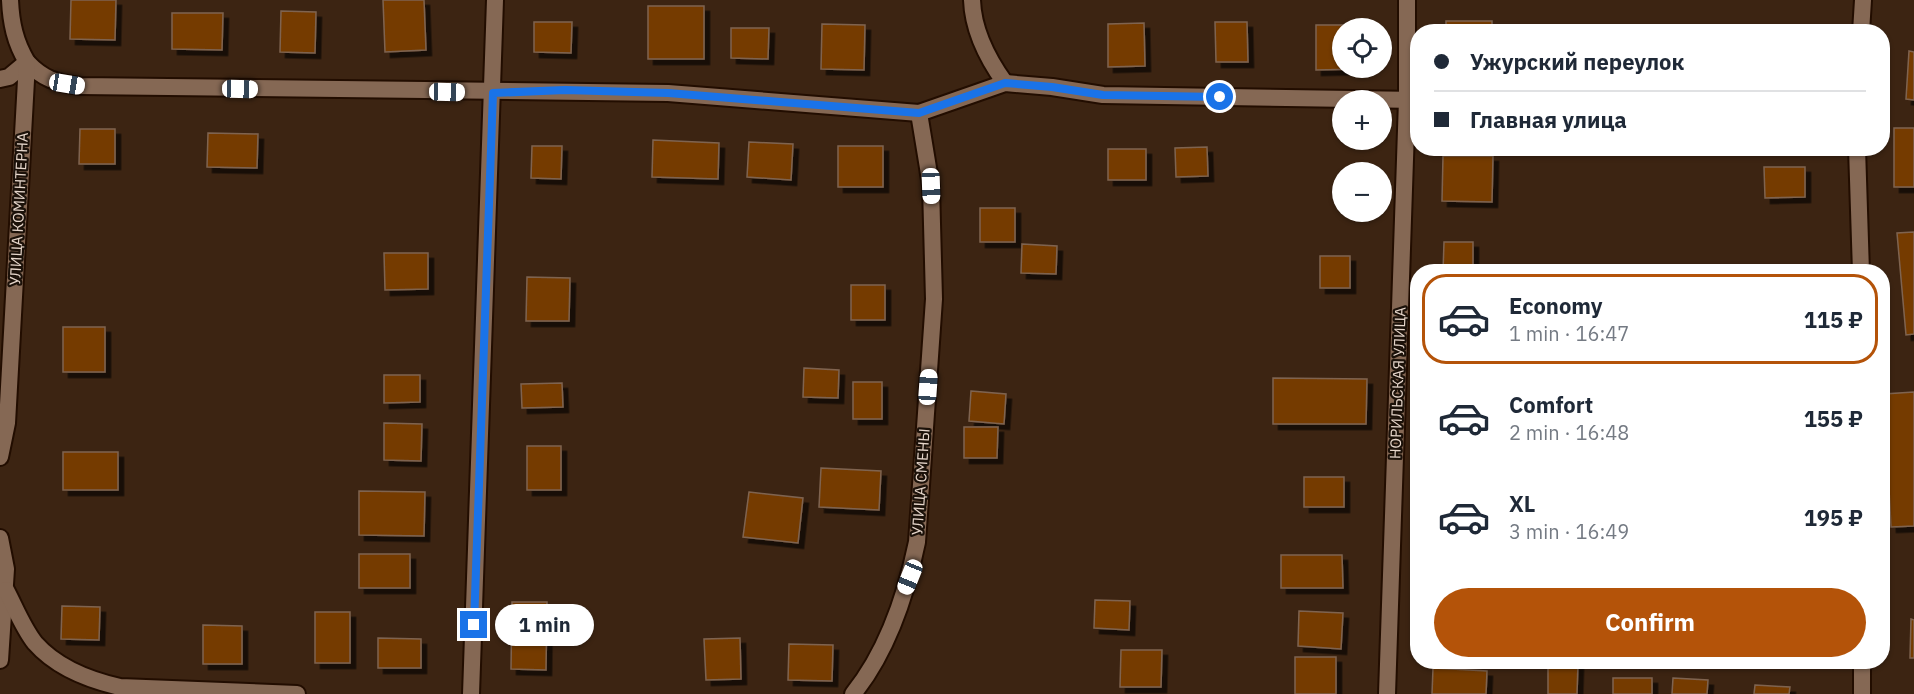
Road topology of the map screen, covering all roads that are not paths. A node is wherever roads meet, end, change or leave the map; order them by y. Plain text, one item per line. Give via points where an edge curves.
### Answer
1 (10, 0) edge
2 (495, 0) edge
3 (972, 0) edge
4 (1407, 0) edge
5 (1863, 0) edge
6 (1862, 24) edge
7 (1410, 60) edge
8 (27, 62) junction
9 (0, 79) edge
10 (1005, 83) junction
11 (493, 93) junction
12 (1410, 100) edge
13 (919, 113) junction
14 (1410, 148) edge
15 (1857, 156) edge
16 (1861, 264) edge
17 (0, 457) edge
18 (0, 538) edge
19 (6, 590) junction
20 (0, 660) edge
21 (1862, 669) edge
22 (297, 694) edge
23 (471, 694) edge
24 (853, 694) edge
25 (1387, 694) edge
26 (1862, 694) edge

1 - 8 street, УЛИЦА КОМИНТЕРНА via 11,20
2 - 11 street
3 - 10 street via 979,36
4 - 7 street, НОРИЛЬСКАЯ УЛИЦА
5 - 6 street
8 - 9 street via 9,77
8 - 11 street via 54,82 80,86
8 - 17 street, УЛИЦА КОМИНТЕРНА via 7,423
10 - 12 street via 1103,95
10 - 13 street
11 - 13 street via 668,93
11 - 23 street
13 - 24 street, УЛИЦА СМЕНЫ via 931,186 934,299 917,542 910,577 876,662
14 - 25 street, НОРИЛЬСКАЯ УЛИЦА
15 - 16 street
18 - 19 street
19 - 20 street
19 - 22 street via 34,642 52,658 94,681 120,687
21 - 26 street

